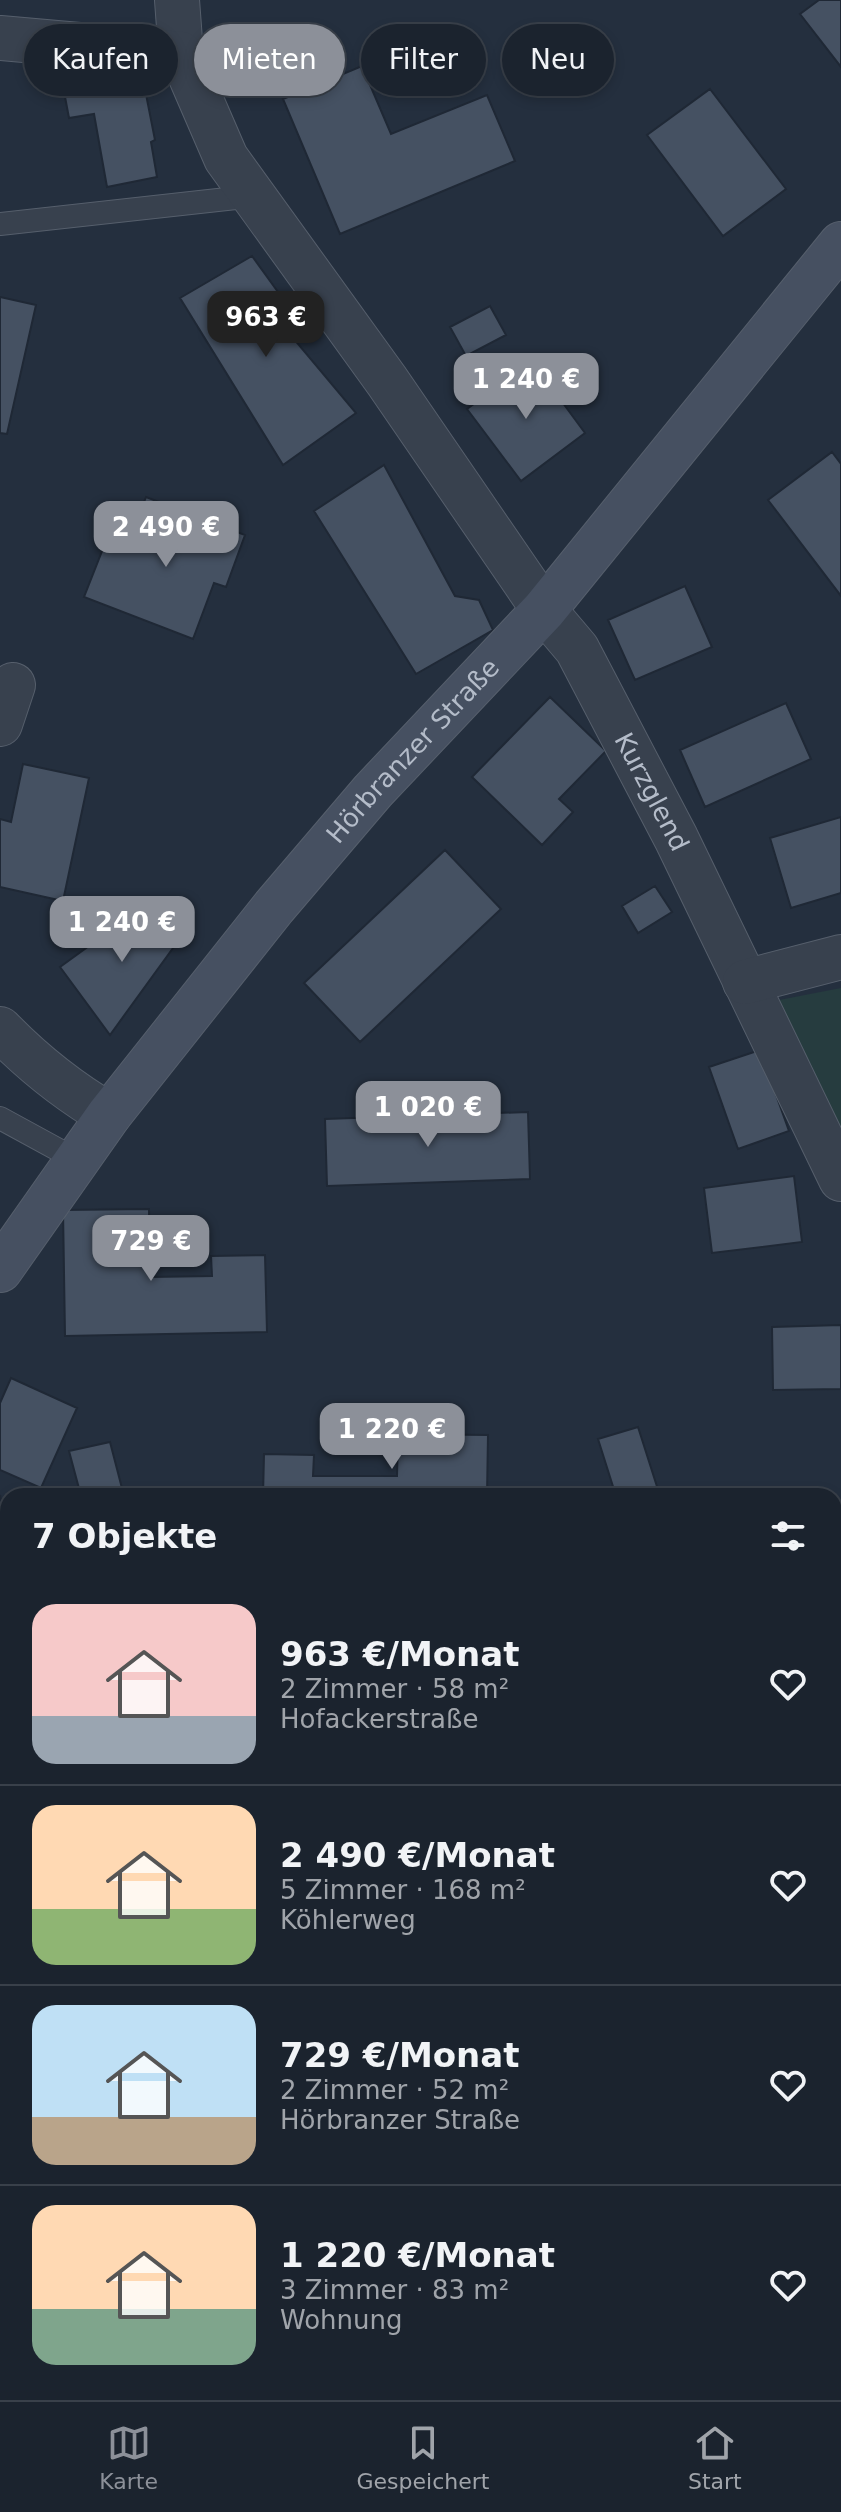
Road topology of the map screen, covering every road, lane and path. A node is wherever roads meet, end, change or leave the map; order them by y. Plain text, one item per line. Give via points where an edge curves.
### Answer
1 (177, 0) edge
2 (0, 38) edge
3 (181, 54) junction
4 (254, 196) junction
5 (0, 224) edge
6 (841, 244) edge
7 (544, 610) junction
8 (841, 957) edge
9 (745, 982) junction
10 (0, 1029) edge
11 (109, 1115) junction
12 (0, 1118) edge
13 (77, 1160) junction
14 (841, 1179) edge
15 (0, 1270) edge

1 - 3 street, Kurzglend
2 - 3 street
3 - 4 street, Kurzglend via 226,158
4 - 5 lane
4 - 7 street, Kurzglend
6 - 7 street, Hörbranzer Straße
7 - 9 street, Kurzglend via 577,649
7 - 11 street, Hörbranzer Straße via 363,803
8 - 9 street
9 - 14 street, Kurzglend
10 - 11 street via 77,1096
11 - 13 street, Hörbranzer Straße
12 - 13 lane
13 - 15 street, Hörbranzer Straße

